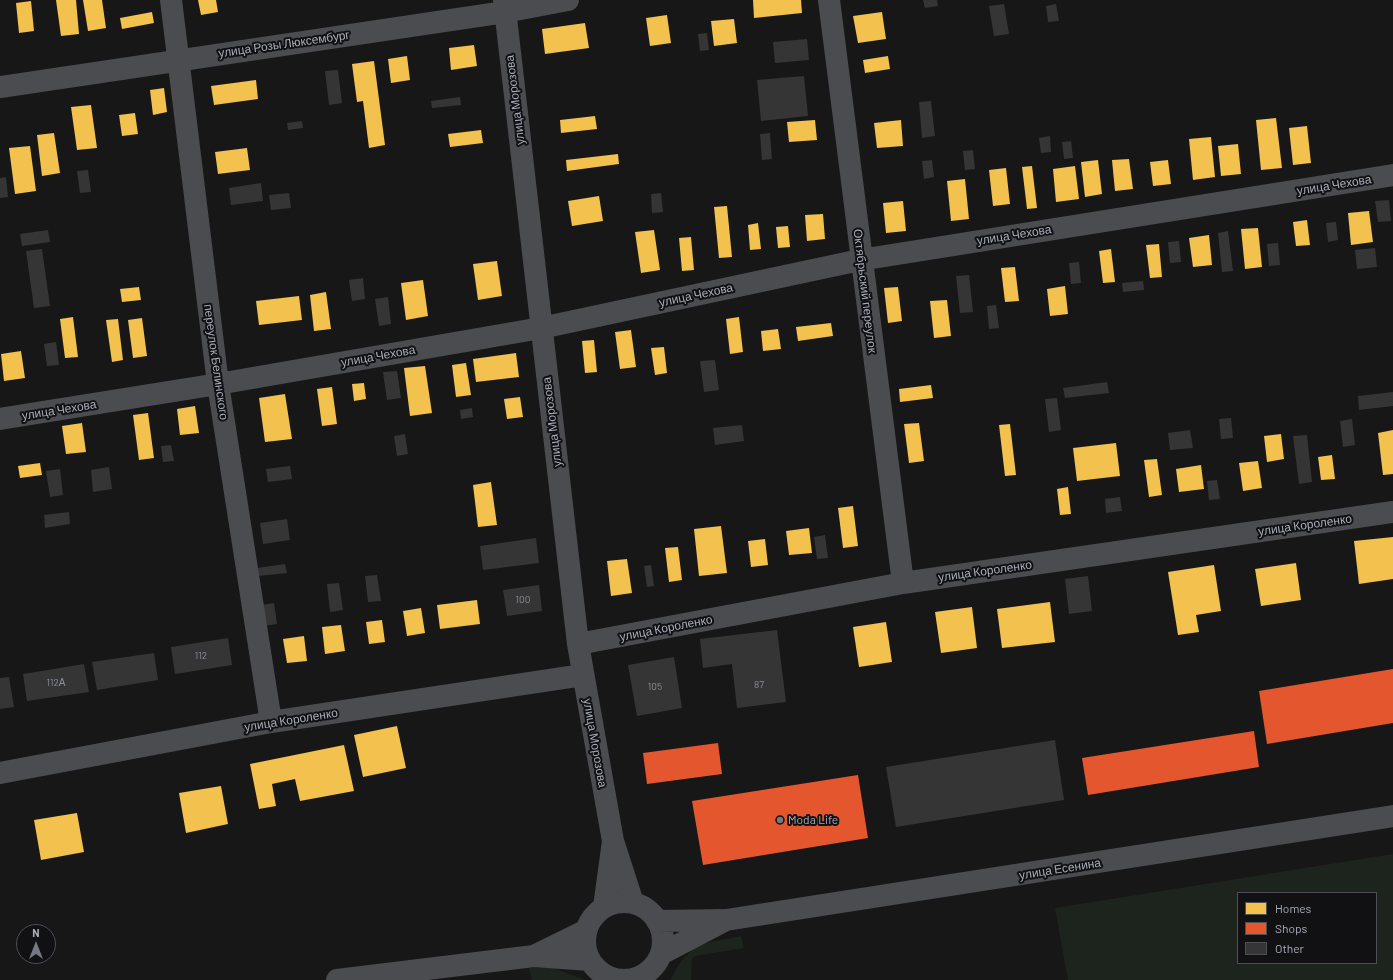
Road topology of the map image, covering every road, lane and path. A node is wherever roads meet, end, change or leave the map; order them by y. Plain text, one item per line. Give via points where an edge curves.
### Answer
1 (171, 0) edge
2 (568, 0) edge
3 (828, 0) edge
4 (504, 6) edge
5 (177, 60) junction
6 (0, 87) edge
7 (1393, 175) edge
8 (860, 260) junction
9 (541, 328) junction
10 (218, 384) junction
11 (0, 419) edge
12 (1393, 512) edge
13 (903, 582) junction
14 (578, 644) junction
15 (583, 675) junction
16 (271, 722) junction
17 (0, 773) edge
18 (1393, 816) edge
19 (613, 841) junction
20 (633, 903) junction
21 (604, 907) junction
22 (726, 920) junction
23 (657, 921) junction
24 (586, 931) junction
25 (534, 956) junction
26 (590, 960) junction
27 (656, 967) edge
28 (614, 979) edge
29 (337, 980) edge

1 - 5 street, переулок Белинского
2 - 4 street, улица Розы Люксембург
3 - 8 street, Октябрьский переулок
4 - 5 street, улица Розы Люксембург
4 - 9 street, улица Морозова
5 - 6 street, улица Розы Люксембург
5 - 10 street, переулок Белинского
7 - 8 street, улица Чехова
8 - 9 street, улица Чехова
8 - 13 street, Октябрьский переулок
9 - 10 street, улица Чехова
9 - 14 street, улица Морозова
10 - 11 street, улица Чехова
10 - 16 street, переулок Белинского
12 - 13 street, улица Короленко
13 - 14 street, улица Короленко
14 - 15 street, улица Морозова
15 - 16 street, улица Короленко
15 - 19 street, улица Морозова
16 - 17 street, улица Короленко
18 - 22 street, улица Есенина
19 - 20 street
19 - 21 street
20 - 21 street via 618,902
20 - 23 street via 647,909
21 - 24 street via 592,917
22 - 23 street
22 - 27 street
23 - 27 street via 662,935
24 - 25 street
24 - 26 street via 585,946
25 - 26 street
25 - 29 street
26 - 28 street via 600,971
27 - 28 street via 643,976

